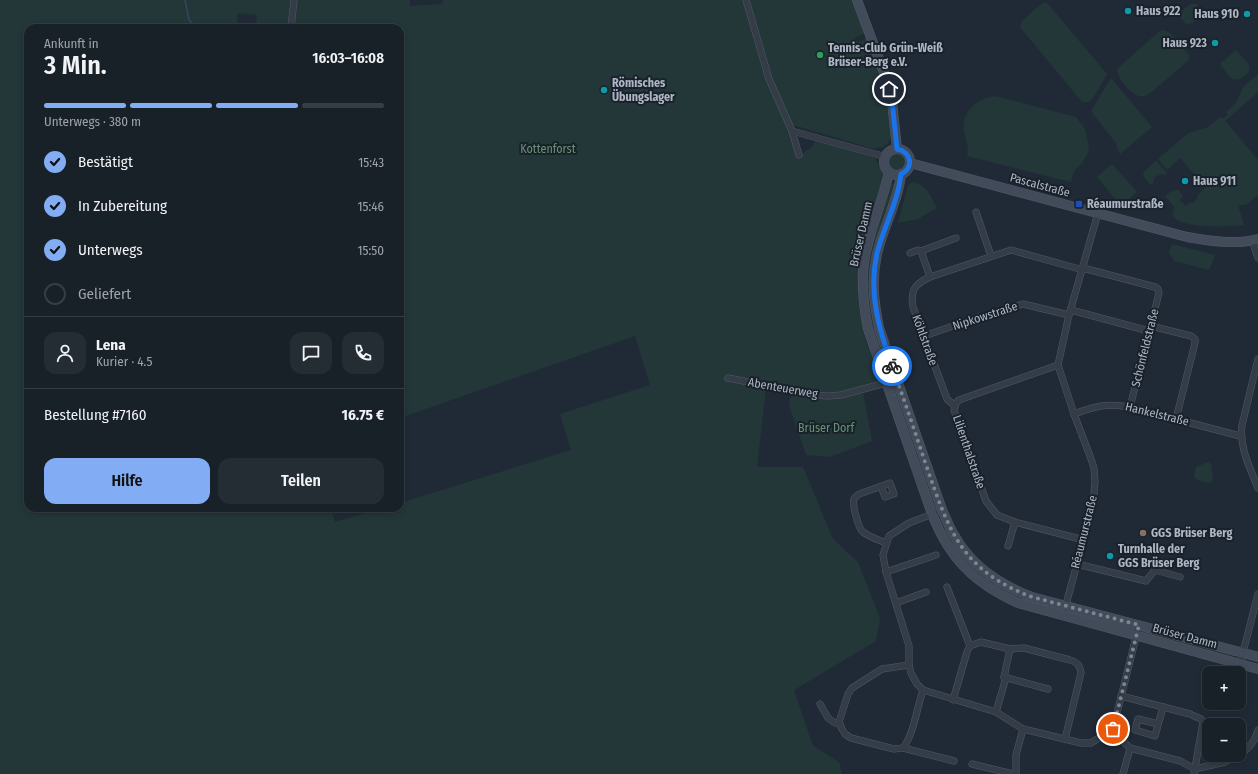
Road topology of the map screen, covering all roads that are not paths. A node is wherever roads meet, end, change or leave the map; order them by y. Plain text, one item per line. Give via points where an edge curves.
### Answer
1 (294, 0) edge
2 (746, 0) edge
3 (857, 0) edge
4 (291, 24) edge
5 (792, 131) junction
6 (897, 149) junction
7 (799, 155) dead end
8 (886, 157) junction
9 (910, 163) junction
10 (889, 172) junction
11 (901, 174) junction
12 (976, 212) dead end
13 (1098, 213) junction
14 (956, 238) dead end
15 (1255, 239) edge
16 (921, 251) junction
17 (910, 254) dead end
18 (991, 256) junction
19 (1258, 258) edge
20 (1083, 269) junction
21 (930, 277) junction
22 (1070, 313) junction
23 (1150, 329) junction
24 (924, 336) junction
25 (1258, 359) edge
26 (1058, 365) junction
27 (728, 378) dead end
28 (886, 383) junction
29 (1251, 385) junction
30 (1258, 386) edge
31 (955, 406) junction
32 (1130, 407) junction
33 (1074, 414) junction
34 (1176, 419) junction
35 (1240, 436) junction
36 (881, 486) dead end
37 (1258, 488) edge
38 (942, 510) junction
39 (932, 514) junction
40 (1015, 522) junction
41 (1084, 540) junction
42 (886, 543) junction
43 (1008, 546) dead end
44 (936, 555) dead end
45 (1077, 564) junction
46 (886, 572) junction
47 (1180, 577) dead end
48 (947, 587) dead end
49 (926, 592) dead end
50 (1258, 594) edge
51 (896, 603) junction
52 (1066, 606) junction
53 (1063, 616) junction
54 (1139, 625) junction
55 (1136, 636) junction
56 (970, 646) junction
57 (1010, 649) junction
58 (1242, 653) junction
59 (1258, 657) edge
60 (1240, 664) junction
61 (909, 665) junction
62 (1258, 669) edge
63 (1004, 677) junction
64 (923, 690) junction
65 (1048, 690) dead end
66 (1121, 696) junction
67 (953, 700) junction
68 (820, 704) dead end
69 (1163, 707) junction
70 (996, 712) junction
71 (839, 722) junction
72 (1158, 724) dead end
73 (1023, 729) junction
74 (1113, 729) junction
75 (1258, 730) edge
76 (1065, 739) junction
77 (903, 748) junction
78 (1130, 748) junction
79 (1246, 750) edge
80 (954, 761) dead end
81 (1225, 762) edge
82 (972, 764) dead end
83 (1194, 772) edge
84 (1014, 774) edge
85 (1123, 774) edge

1 - 4 street
2 - 5 street via 769,79
3 - 6 street via 886,78 892,101
5 - 7 street
5 - 8 street
6 - 8 street via 890,151
6 - 9 street via 905,152
8 - 10 street, Brüser Damm via 885,165
9 - 11 street, Brüser Damm via 907,170
9 - 13 street, Pascalstraße
10 - 11 street
10 - 28 street, Brüser Damm via 863,269 863,301 868,329
11 - 38 street, Brüser Damm via 895,203 877,253 874,301 879,328
12 - 18 street
13 - 15 street, Pascalstraße via 1200,240 1228,242
13 - 20 street
14 - 16 street
15 - 19 street
16 - 17 street
16 - 21 street
18 - 20 street, Köhlstraße via 1010,250
18 - 21 street, Köhlstraße
20 - 22 street
20 - 23 street, Schönfeldstraße via 1158,289
21 - 24 street, Köhlstraße via 919,283 912,298
22 - 23 street
22 - 24 street, Nipkowstraße via 1023,304
22 - 26 street
23 - 32 street, Schönfeldstraße
23 - 34 street via 1191,336 1194,339
24 - 31 street, Köhlstraße via 947,399
25 - 29 street
26 - 31 street, Lilienthalstraße via 959,400
26 - 33 street, Réaumurstraße
27 - 28 street, Abenteuerweg via 829,396
28 - 39 street, Brüser Damm
29 - 30 street
29 - 35 street
31 - 40 street, Lilienthalstraße via 955,414 986,501 997,515
32 - 33 street, Hankelstraße via 1115,404 1098,406
32 - 34 street, Hankelstraße
33 - 41 street, Réaumurstraße via 1094,468 1093,505
34 - 35 street, Hankelstraße
35 - 37 street
36 - 42 street via 858,495 854,504 863,532
38 - 39 street
38 - 52 street, Brüser Damm via 954,536 986,572 1017,591
39 - 42 street via 900,528 889,536
39 - 53 street, Brüser Damm via 954,556 978,580 1000,595 1018,603
40 - 41 street, Lilienthalstraße
40 - 43 street
41 - 45 street, Réaumurstraße
42 - 46 street via 883,555
44 - 46 street
45 - 47 street via 1146,581 1155,570
45 - 52 street, Réaumurstraße
46 - 51 street
48 - 56 street
49 - 51 street
50 - 58 street
51 - 61 street via 909,646
52 - 53 street, Réaumurstraße
52 - 54 street, Brüser Damm
53 - 55 street, Brüser Damm
54 - 55 street
54 - 58 street, Brüser Damm
55 - 60 street, Brüser Damm
55 - 66 street
56 - 57 street via 981,642
56 - 67 street
57 - 63 street
57 - 76 street via 1024,648 1070,660 1079,665 1080,679
58 - 59 street, Brüser Damm
58 - 60 street
60 - 62 street, Brüser Damm
61 - 64 street via 913,678
61 - 71 street via 882,669 852,688
63 - 65 street
63 - 70 street
64 - 67 street
64 - 77 street via 909,738
66 - 69 street
66 - 74 street
67 - 70 street
68 - 71 street via 828,718 835,723
69 - 72 street
69 - 83 street via 1192,715 1204,722
70 - 73 street
71 - 77 street via 845,734 851,738 894,749
73 - 76 street
73 - 84 street
74 - 76 street via 1091,743
74 - 78 street
75 - 79 street via 1256,738
77 - 80 street
78 - 83 street via 1180,761
78 - 85 street
81 - 83 street
82 - 84 street

